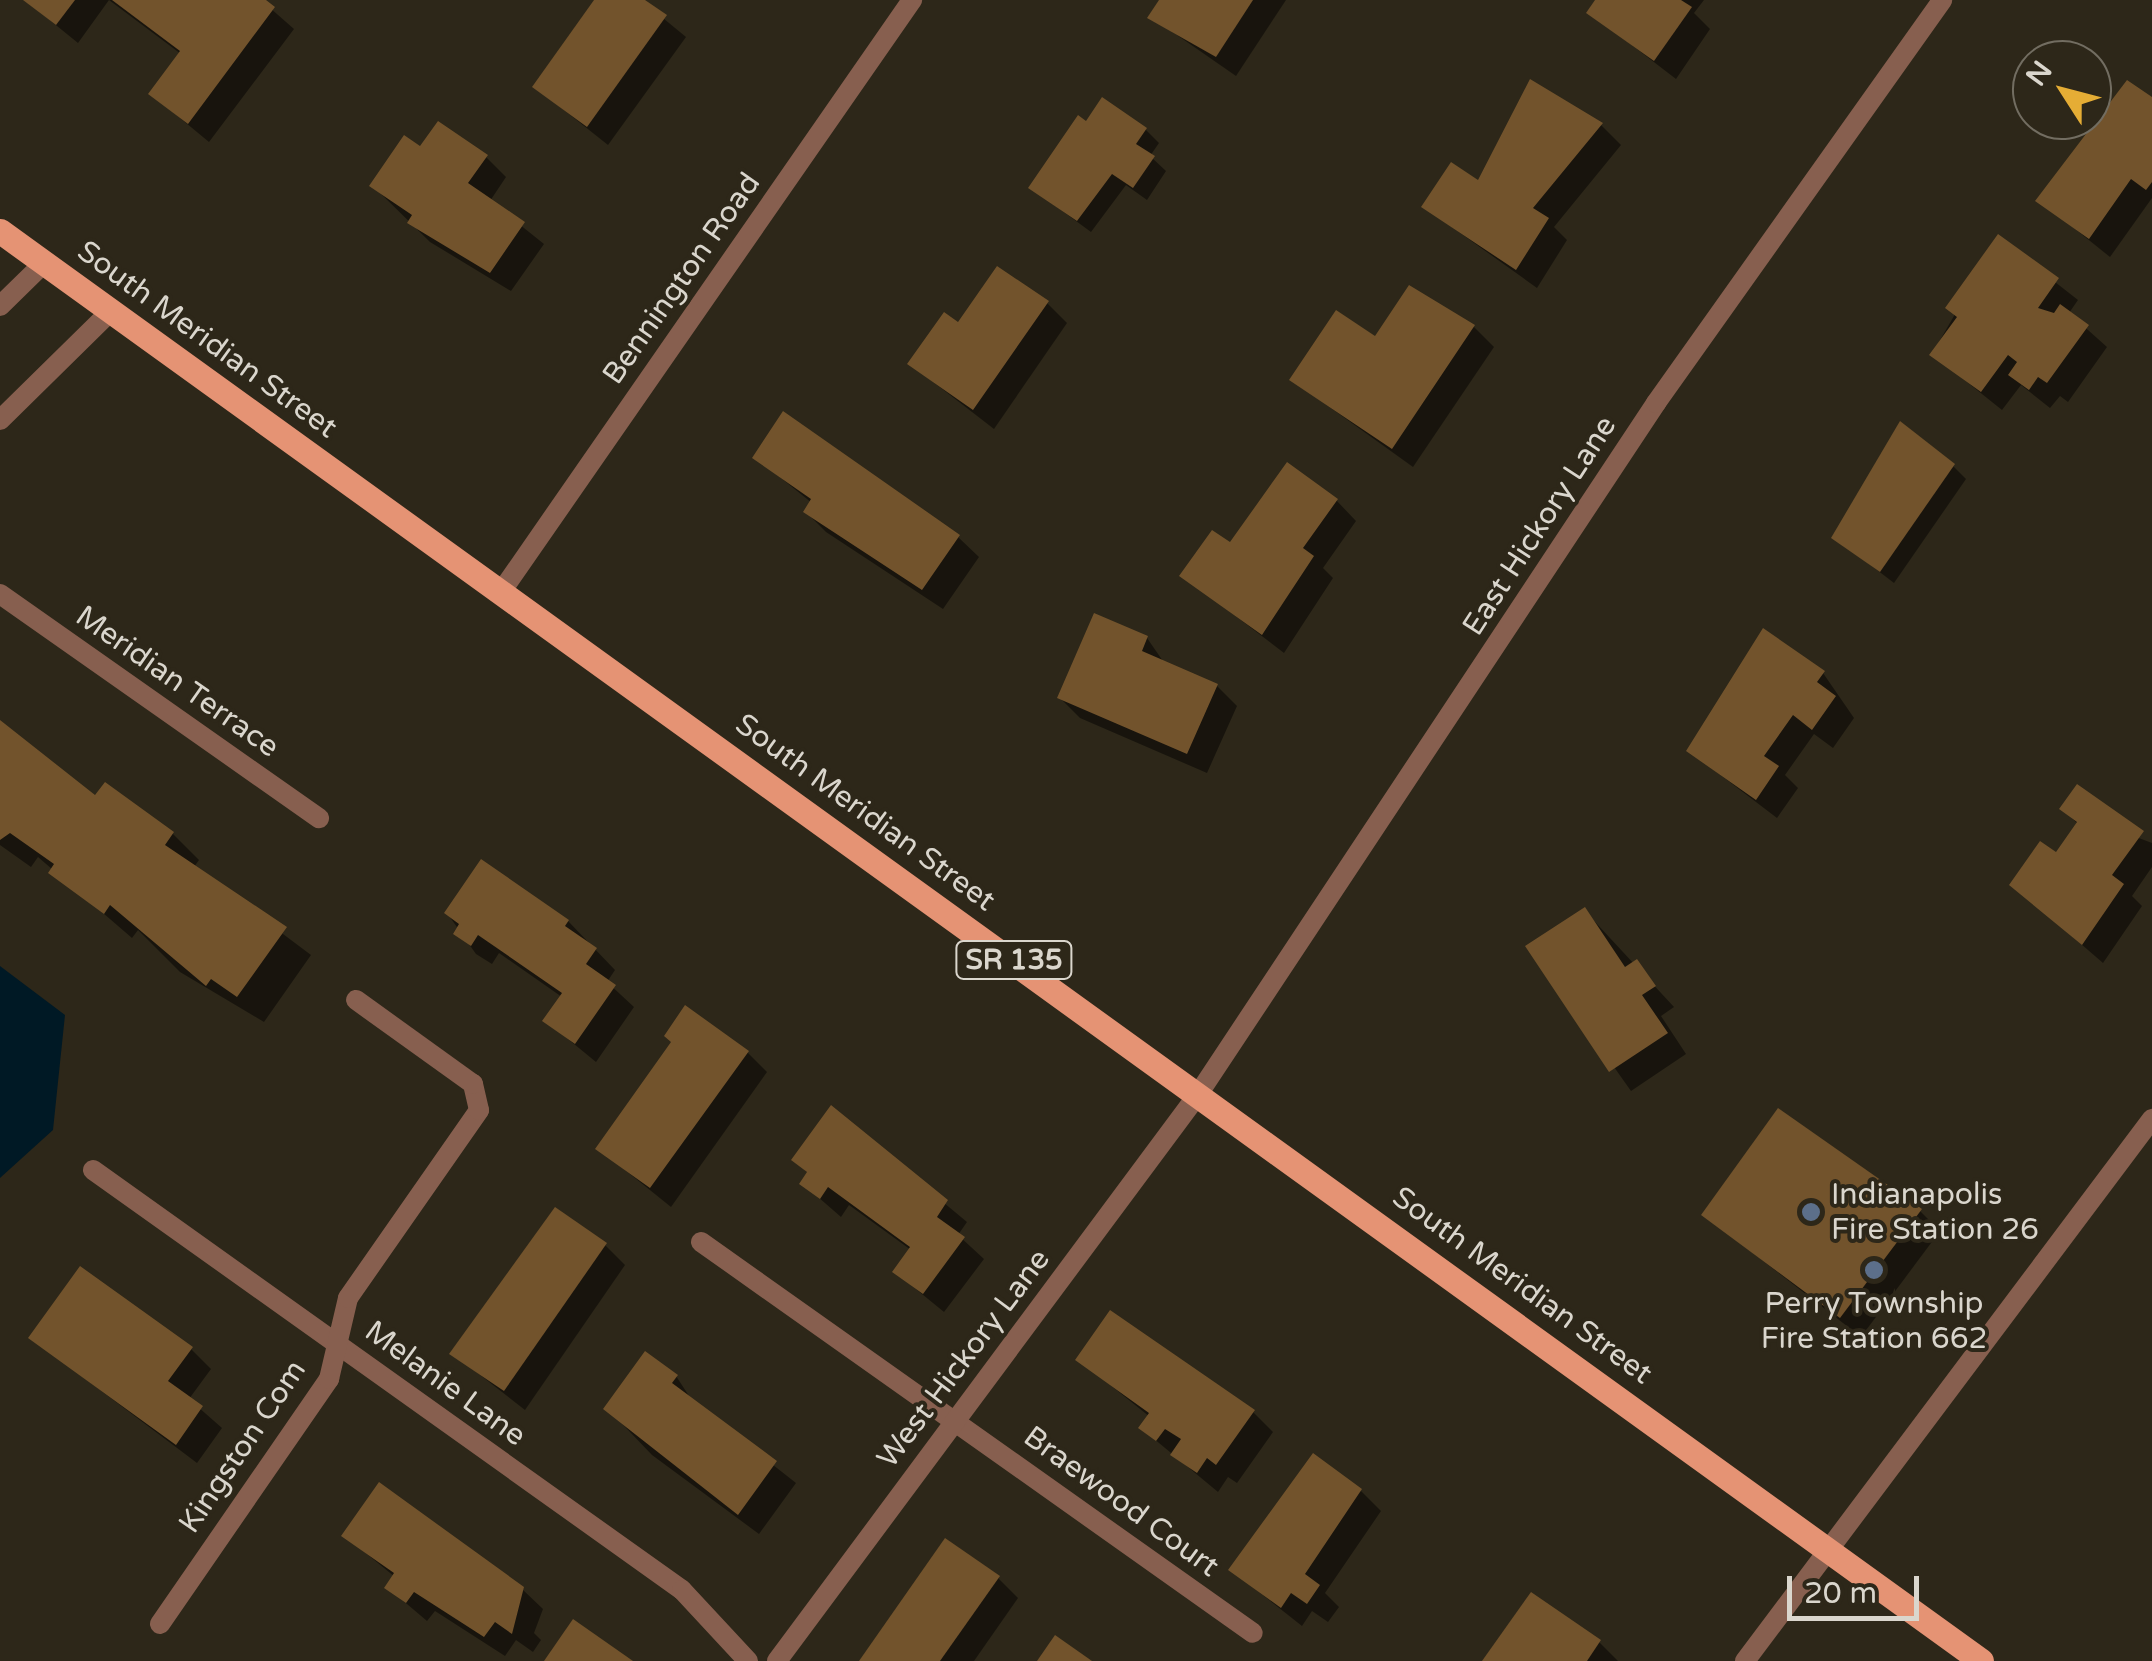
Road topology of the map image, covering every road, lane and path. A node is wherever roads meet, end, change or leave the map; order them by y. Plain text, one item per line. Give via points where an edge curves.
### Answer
1 (912, 0) edge
2 (1942, 0) edge
3 (0, 231) edge
4 (44, 262) junction
5 (0, 306) edge
6 (111, 311) junction
7 (0, 420) edge
8 (501, 592) junction
9 (0, 594) edge
10 (319, 818) dead end
11 (356, 1000) dead end
12 (1198, 1093) junction
13 (2152, 1119) edge
14 (94, 1170) dead end
15 (701, 1242) dead end
16 (338, 1345) junction
17 (955, 1420) junction
18 (1824, 1547) junction
19 (160, 1624) dead end
20 (1253, 1633) dead end
21 (748, 1661) edge
22 (777, 1661) edge
23 (1745, 1661) edge
24 (1981, 1661) edge

1 - 8 street, Bennington Road
2 - 12 street, East Hickory Lane via 1656,404
3 - 4 main road, South Meridian Street / SR 135
4 - 5 street
4 - 6 main road, South Meridian Street / SR 135
6 - 7 street
6 - 8 main road, South Meridian Street / SR 135
8 - 12 main road, South Meridian Street / SR 135
9 - 10 street, Meridian Terrace
11 - 16 street, Kingston Com via 481,1096 348,1298
12 - 17 street, West Hickory Lane
12 - 18 main road, South Meridian Street / SR 135
13 - 18 street
14 - 16 street, Melanie Lane
15 - 17 street, Braewood Court
16 - 19 street, Kingston Com via 329,1378
16 - 21 street, Melanie Lane via 682,1590
17 - 20 street, Braewood Court
17 - 22 street, West Hickory Lane
18 - 23 street
18 - 24 main road, South Meridian Street / SR 135

